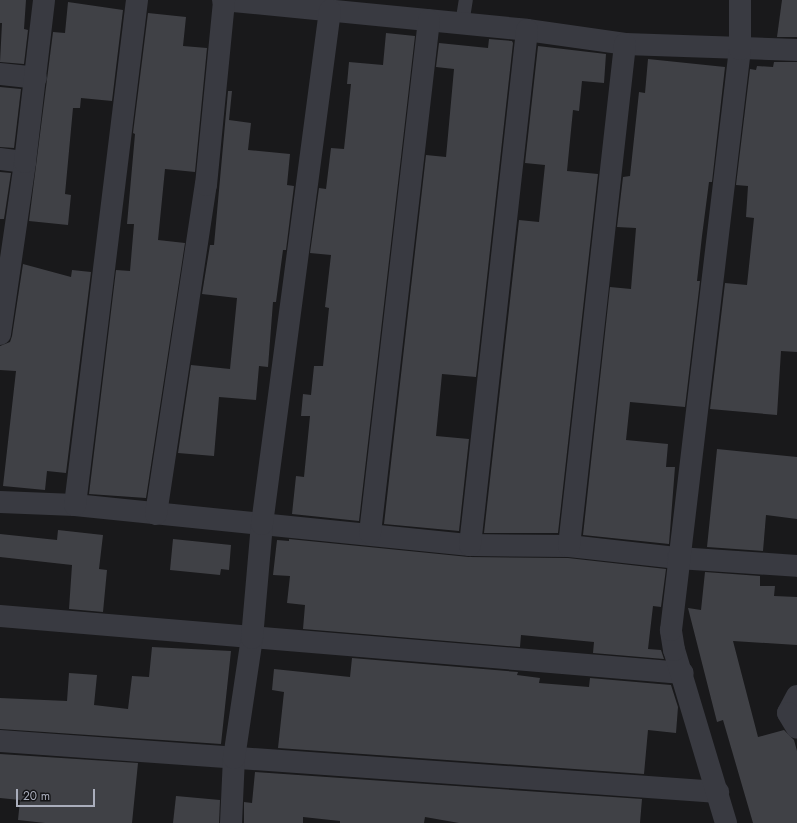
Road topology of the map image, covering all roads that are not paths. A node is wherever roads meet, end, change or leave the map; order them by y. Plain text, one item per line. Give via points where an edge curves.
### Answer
1 (44, 0) edge
2 (137, 0) edge
3 (224, 0) edge
4 (466, 0) edge
5 (740, 0) edge
6 (330, 10) junction
7 (429, 20) junction
8 (462, 24) junction
9 (527, 30) junction
10 (625, 44) junction
11 (740, 49) junction
12 (797, 50) edge
13 (0, 74) edge
14 (36, 78) junction
15 (0, 159) edge
16 (25, 162) junction
17 (7, 248) edge
18 (0, 334) edge
19 (0, 502) edge
20 (75, 505) junction
21 (156, 514) junction
22 (262, 524) junction
23 (370, 533) junction
24 (470, 545) junction
25 (569, 546) junction
26 (678, 558) junction
27 (797, 566) edge
28 (0, 616) edge
29 (252, 638) junction
30 (683, 673) junction
31 (797, 696) edge
32 (797, 728) edge
33 (0, 741) edge
34 (234, 758) junction
35 (718, 792) junction
36 (231, 823) edge
37 (726, 823) edge

1 - 14 street
2 - 20 street
3 - 6 street
3 - 21 street via 206,185
4 - 8 lane
5 - 11 street
6 - 7 street
6 - 22 street
7 - 8 street
7 - 23 street
8 - 9 street
9 - 10 street
9 - 24 street
10 - 11 street
10 - 25 street
11 - 12 street
11 - 26 street
13 - 14 street
14 - 16 street
15 - 16 street
16 - 17 street
17 - 18 street
19 - 20 street
20 - 21 street
21 - 22 street
22 - 23 street
22 - 29 street
23 - 24 street
24 - 25 street
25 - 26 street
26 - 27 street
26 - 30 street via 671,630 674,650
28 - 29 street
29 - 30 street
29 - 34 street
30 - 35 street
31 - 32 street via 788,713
33 - 34 street
34 - 35 street
34 - 36 street
35 - 37 street

